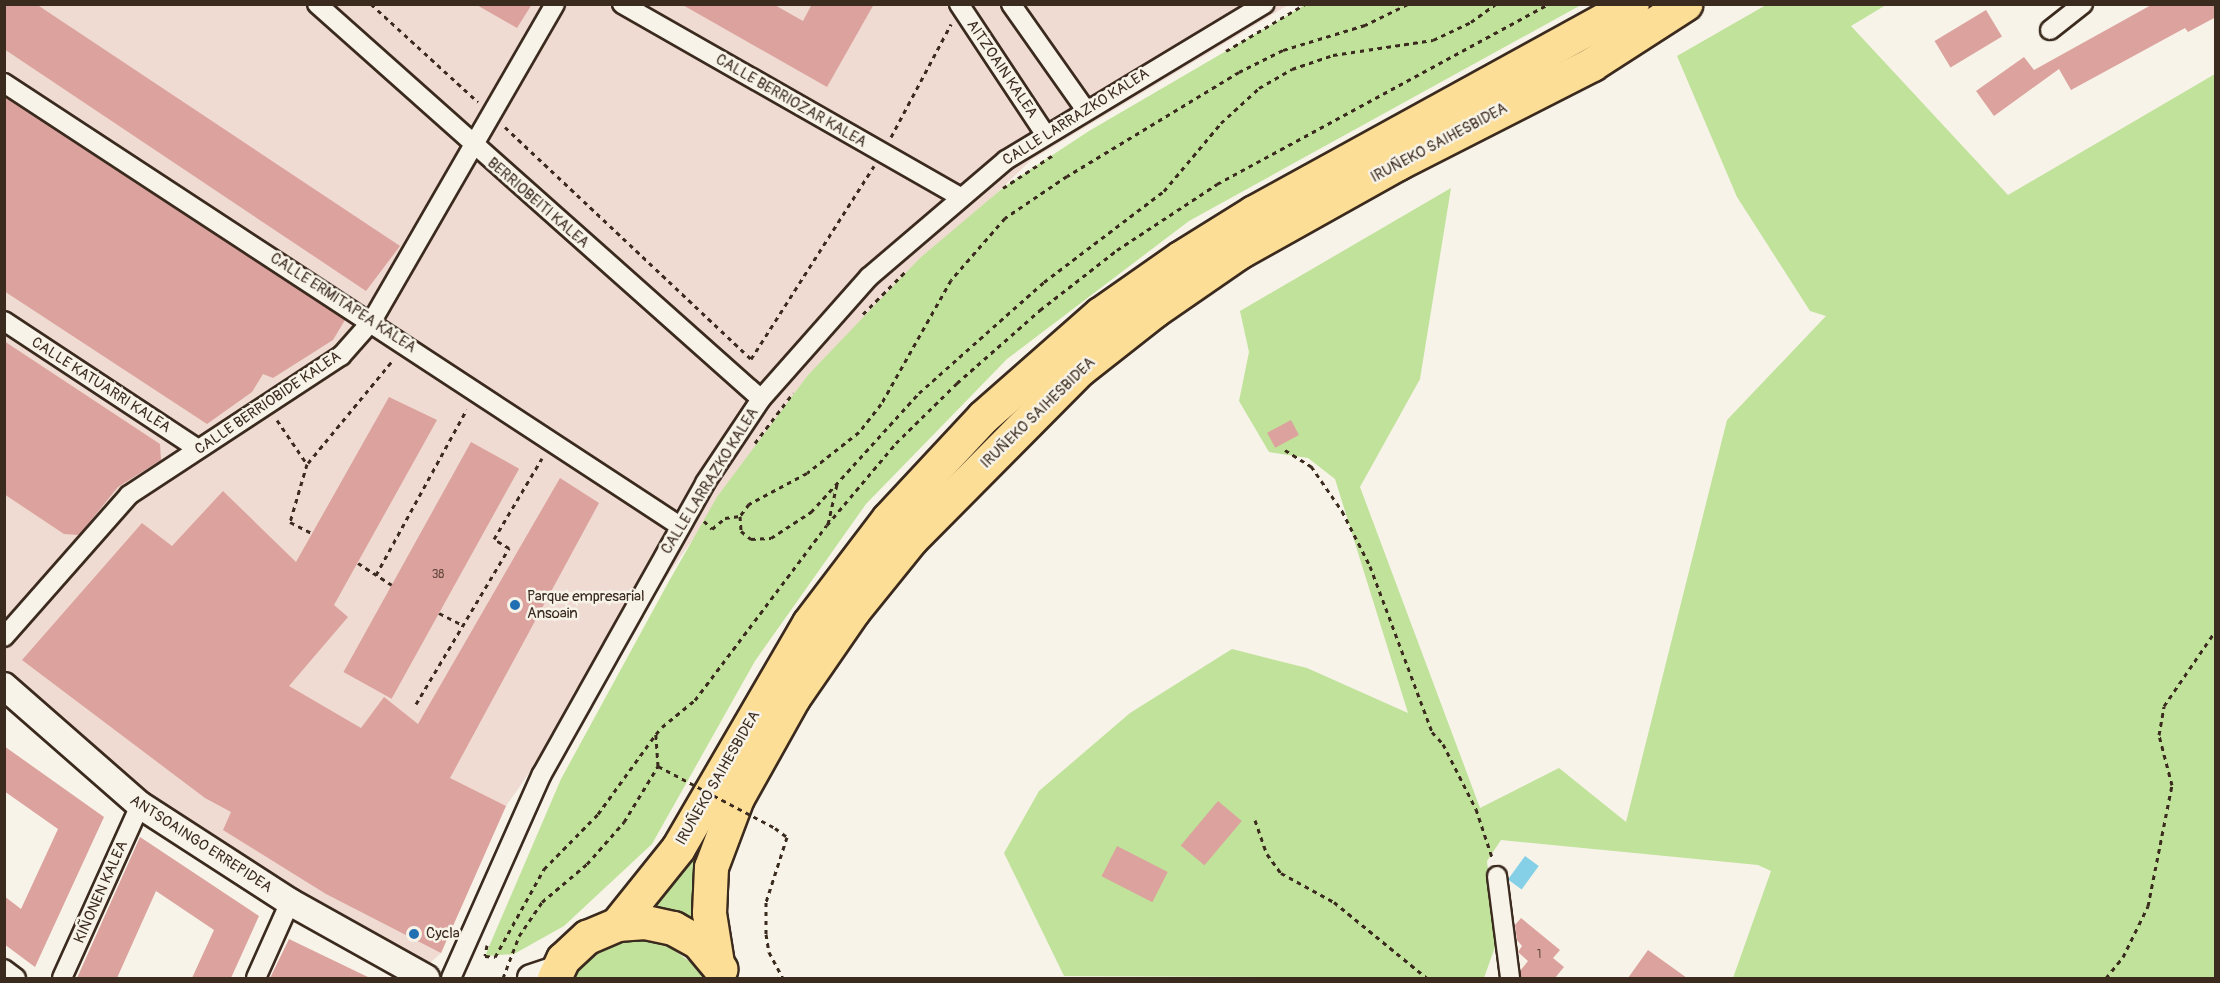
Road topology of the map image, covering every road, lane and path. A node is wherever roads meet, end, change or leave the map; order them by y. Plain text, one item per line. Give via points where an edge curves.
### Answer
1 (316, 4) edge
2 (371, 4) edge
3 (555, 4) edge
4 (622, 4) edge
5 (1011, 4) edge
6 (1265, 4) edge
7 (1305, 4) edge
8 (1408, 4) edge
9 (1496, 4) edge
10 (1632, 4) edge
11 (1685, 4) edge
12 (2083, 4) edge
13 (959, 5) edge
14 (2050, 30) dead end
15 (1223, 53) dead end
16 (4, 83) edge
17 (1085, 109) junction
18 (493, 116) junction
19 (1046, 134) junction
20 (475, 147) junction
21 (1061, 150) dead end
22 (883, 153) junction
23 (996, 194) dead end
24 (961, 197) junction
25 (912, 266) dead end
26 (857, 320) dead end
27 (4, 321) edge
28 (372, 321) junction
29 (393, 360) dead end
30 (801, 384) dead end
31 (761, 399) junction
32 (467, 409) dead end
33 (277, 419) dead end
34 (198, 449) junction
35 (751, 449) dead end
36 (1284, 450) dead end
37 (542, 458) dead end
38 (308, 464) junction
39 (837, 482) junction
40 (708, 513) dead end
41 (740, 516) junction
42 (704, 521) junction
43 (680, 526) junction
44 (700, 527) dead end
45 (312, 533) dead end
46 (358, 563) dead end
47 (376, 575) junction
48 (392, 585) dead end
49 (439, 613) dead end
50 (463, 625) junction
51 (2216, 630) edge
52 (4, 637) edge
53 (2213, 642) edge
54 (4, 686) edge
55 (416, 704) dead end
56 (656, 734) junction
57 (658, 766) junction
58 (140, 805) junction
59 (1255, 820) dead end
60 (1497, 876) joint
61 (290, 902) junction
62 (617, 924) junction
63 (488, 941) dead end
64 (4, 969) edge
65 (722, 971) edge
66 (547, 975) edge
67 (428, 977) edge
68 (16, 978) edge
69 (62, 978) edge
70 (256, 978) edge
71 (451, 978) edge
72 (503, 978) edge
73 (783, 978) edge
74 (1427, 978) edge
75 (1509, 978) edge
76 (2106, 978) edge

1 - 20 street, BERRIOBEITI KALEA
2 - 18 path
3 - 18 street, CALLE BERRIOBIDE KALEA
4 - 22 street, CALLE BERRIOZAR KALEA
5 - 17 street
6 - 17 street, CALLE LARRAZKO KALEA
7 - 15 path
8 - 41 path via 1365,25 1283,50 1239,72 1005,218 951,280 881,404 860,432 807,473 748,504
9 - 39 path via 1471,22 1433,40 1333,55 1292,69 1259,88 1228,116 1164,191 1053,275 966,351 919,393
10 - 62 highway, IRUÑEKO SAIHESBIDEA via 1254,212 1180,258 1100,314 983,417 888,519 809,623 678,848
11 - 65 highway, IRUÑEKO SAIHESBIDEA via 1593,64 1398,163 1239,252 1155,310 1080,369 911,539 793,698 737,798 711,867 709,913
12 - 14 street
13 - 19 street, AITZOAIN KALEA
13 - 22 path
16 - 28 street, CALLE ERMITAPEA KALEA
17 - 19 street, CALLE LARRAZKO KALEA
18 - 20 street, CALLE BERRIOBIDE KALEA
18 - 22 path via 752,359
19 - 24 street, CALLE LARRAZKO KALEA
20 - 28 street, CALLE BERRIOBIDE KALEA
20 - 31 street, BERRIOBEITI KALEA
21 - 23 path
22 - 24 street, CALLE BERRIOZAR KALEA
24 - 31 street, CALLE LARRAZKO KALEA via 869,278
25 - 26 path
27 - 34 street, CALLE KATUARRI KALEA
28 - 34 street, CALLE BERRIOBIDE KALEA via 341,356
28 - 43 street, CALLE ERMITAPEA KALEA
29 - 38 path
30 - 35 path
31 - 43 street, CALLE LARRAZKO KALEA
32 - 47 path
33 - 38 path
34 - 52 street, CALLE BERRIOBIDE KALEA via 129,495
36 - 60 path via 1311,466 1326,482 1370,566 1432,732 1443,744 1476,809
37 - 50 path via 494,539 508,548
38 - 45 path via 290,522
39 - 41 path via 811,512 771,538 745,536
39 - 56 path via 827,525 695,700
40 - 42 path
41 - 42 path via 725,518 712,529
42 - 44 path
43 - 71 street, CALLE LARRAZKO KALEA via 542,774
46 - 47 path
47 - 48 path
49 - 50 path
50 - 55 path
51 - 53 path
53 - 76 path via 2164,706 2159,735 2172,785 2148,906 2123,957
54 - 58 street, ANTSOAINGO ERREPIDEA
56 - 57 path
56 - 63 path via 598,814 544,869 495,957 485,956
57 - 72 path via 624,822 586,864 542,902 519,936
57 - 73 path, bridge via 787,837 766,902 769,952
58 - 61 street, ANTSOAINGO ERREPIDEA
58 - 69 street, KIÑONEN KALEA
59 - 74 path via 1267,854 1281,873 1334,902
60 - 75 street
61 - 67 street, ANTSOAINGO ERREPIDEA
61 - 70 street
62 - 65 highway via 645,922 673,928 698,942
62 - 66 highway via 587,937
64 - 68 street

